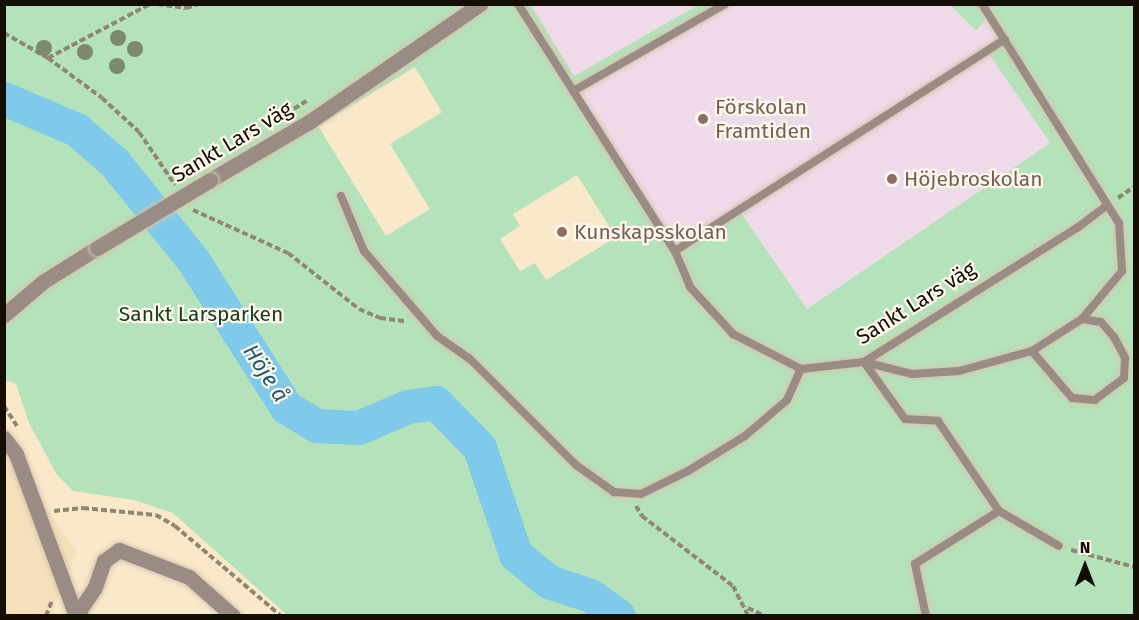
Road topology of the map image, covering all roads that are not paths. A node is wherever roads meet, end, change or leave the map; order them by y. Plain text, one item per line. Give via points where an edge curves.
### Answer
1 (480, 4) edge
2 (518, 4) edge
3 (725, 4) edge
4 (982, 4) edge
5 (1005, 39) junction
6 (575, 90) junction
7 (341, 196) dead end
8 (1107, 205) junction
9 (675, 251) junction
10 (4, 315) edge
11 (1082, 319) junction
12 (1032, 351) junction
13 (864, 362) junction
14 (801, 369) junction
15 (4, 438) edge
16 (999, 511) junction
17 (1059, 546) road end
18 (78, 615) edge
19 (233, 615) edge
20 (926, 615) edge

1 - 10 street, Sankt Lars väg, bridge via 309,122 44,281
2 - 6 lane
3 - 6 lane
4 - 5 lane
5 - 8 lane
5 - 9 lane
6 - 9 lane via 633,190
7 - 14 lane via 364,251 437,336 469,358 576,465 614,492 642,494 745,436 787,399
8 - 11 lane via 1119,223 1122,271
8 - 13 lane, Sankt Lars väg via 1077,228
9 - 14 lane via 690,287 733,334
11 - 12 lane
11 - 12 lane via 1101,322 1125,358 1124,378 1112,390 1095,400 1072,398
12 - 13 lane via 959,371 924,373
13 - 14 lane, Sankt Lars väg
13 - 16 lane via 905,419 938,421
15 - 18 street via 16,454
16 - 17 lane
16 - 20 lane via 915,564
18 - 19 street via 95,587 104,561 119,550 189,577

